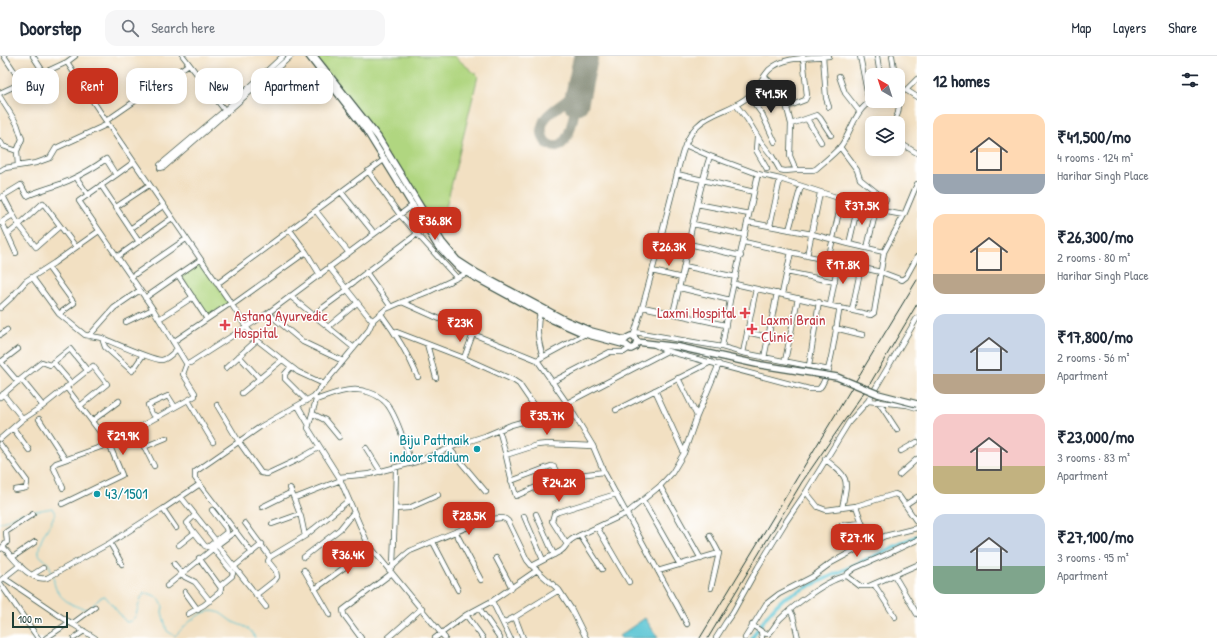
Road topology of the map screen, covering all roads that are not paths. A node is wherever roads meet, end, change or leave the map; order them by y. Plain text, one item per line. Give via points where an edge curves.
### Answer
1 (4, 56) edge
2 (33, 56) edge
3 (75, 56) edge
4 (183, 56) edge
5 (283, 56) edge
6 (291, 56) edge
7 (309, 56) edge
8 (314, 56) edge
9 (803, 56) edge
10 (823, 56) edge
11 (829, 56) edge
12 (860, 56) edge
13 (877, 56) edge
14 (892, 56) edge
15 (67, 62) junction
16 (189, 64) junction
17 (12, 68) edge
18 (41, 68) edge
19 (54, 68) edge
20 (879, 68) edge
21 (894, 68) edge
22 (839, 76) dead end
23 (765, 77) junction
24 (865, 77) edge
25 (917, 79) edge
26 (905, 87) edge
27 (12, 88) edge
28 (905, 92) edge
29 (0, 93) edge
30 (916, 95) edge
31 (749, 96) junction
32 (0, 97) edge
33 (736, 105) junction
34 (865, 106) edge
35 (787, 107) junction
36 (829, 107) dead end
37 (859, 111) junction
38 (225, 112) junction
39 (808, 118) junction
40 (107, 123) junction
41 (791, 124) junction
42 (831, 135) dead end
43 (757, 137) junction
44 (0, 141) edge
45 (775, 142) dead end
46 (821, 142) dead end
47 (685, 145) junction
48 (905, 146) edge
49 (840, 147) junction
50 (17, 151) junction
51 (917, 153) edge
52 (710, 156) junction
53 (385, 159) junction
54 (134, 162) junction
55 (18, 166) junction
56 (767, 169) dead end
57 (796, 170) junction
58 (0, 171) edge
59 (368, 171) junction
60 (677, 174) junction
61 (758, 174) junction
62 (116, 175) junction
63 (76, 177) junction
64 (780, 179) junction
65 (702, 180) junction
66 (149, 184) junction
67 (917, 184) edge
68 (101, 185) junction
69 (801, 186) junction
70 (340, 192) junction
71 (754, 192) junction
72 (820, 192) junction
73 (88, 195) junction
74 (2, 197) edge
75 (842, 199) junction
76 (886, 200) dead end
77 (697, 204) junction
78 (858, 204) junction
79 (413, 205) junction
80 (163, 206) junction
81 (116, 207) junction
82 (876, 210) junction
83 (316, 211) junction
84 (750, 214) junction
85 (13, 215) junction
86 (400, 215) junction
87 (904, 215) junction
88 (172, 218) junction
89 (748, 222) junction
90 (1, 223) edge
91 (693, 224) junction
92 (19, 225) junction
93 (60, 226) junction
94 (770, 226) junction
95 (130, 229) junction
96 (290, 230) junction
97 (790, 230) junction
98 (99, 231) junction
99 (374, 233) junction
100 (8, 234) junction
101 (417, 234) junction
102 (812, 234) junction
103 (745, 235) junction
104 (833, 239) junction
105 (186, 240) junction
106 (139, 242) junction
107 (744, 242) junction
108 (689, 244) junction
109 (849, 244) junction
110 (76, 247) junction
111 (867, 248) junction
112 (306, 252) junction
113 (791, 252) junction
114 (884, 252) junction
115 (16, 253) dead end
116 (348, 253) junction
117 (741, 256) junction
118 (808, 256) junction
119 (117, 257) junction
120 (917, 257) edge
121 (200, 260) junction
122 (828, 260) junction
123 (838, 262) junction
124 (684, 266) junction
125 (48, 267) junction
126 (329, 267) junction
127 (861, 267) junction
128 (652, 271) junction
129 (366, 272) junction
130 (787, 272) junction
131 (881, 272) junction
132 (468, 273) junction
133 (320, 275) junction
134 (178, 276) junction
135 (32, 277) junction
136 (131, 277) junction
137 (736, 277) junction
138 (457, 278) junction
139 (682, 278) junction
140 (835, 282) junction
141 (217, 284) junction
142 (735, 284) junction
143 (680, 288) junction
144 (346, 289) junction
145 (756, 289) junction
146 (140, 290) junction
147 (779, 293) junction
148 (290, 296) junction
149 (193, 297) junction
150 (146, 298) junction
151 (798, 298) junction
152 (730, 300) junction
153 (402, 302) junction
154 (819, 302) junction
155 (357, 303) junction
156 (231, 304) junction
157 (830, 305) junction
158 (391, 307) junction
159 (643, 307) junction
160 (840, 307) junction
161 (0, 308) edge
162 (153, 308) junction
163 (852, 310) junction
164 (268, 313) junction
165 (540, 313) junction
166 (59, 314) junction
167 (381, 314) junction
168 (673, 314) junction
169 (313, 315) junction
170 (917, 318) edge
171 (159, 319) junction
172 (207, 319) junction
173 (126, 322) dead end
174 (373, 322) junction
175 (725, 325) junction
176 (246, 327) junction
177 (328, 327) junction
178 (835, 328) junction
179 (7, 330) dead end
180 (394, 331) junction
181 (747, 332) junction
182 (472, 334) junction
183 (585, 334) junction
184 (0, 335) edge
185 (863, 335) dead end
186 (89, 336) junction
187 (635, 337) junction
188 (768, 337) junction
189 (102, 338) junction
190 (257, 340) junction
191 (173, 342) junction
192 (650, 343) junction
193 (427, 344) junction
194 (627, 345) junction
195 (722, 347) junction
196 (18, 348) dead end
197 (354, 348) junction
198 (177, 349) junction
199 (667, 351) junction
200 (743, 353) junction
201 (143, 355) junction
202 (239, 356) junction
203 (542, 357) junction
204 (464, 358) junction
205 (764, 358) junction
206 (282, 360) junction
207 (536, 360) junction
208 (1, 361) edge
209 (343, 361) junction
210 (785, 361) junction
211 (53, 362) junction
212 (711, 362) junction
213 (187, 363) junction
214 (719, 364) junction
215 (809, 366) junction
216 (291, 367) junction
217 (226, 368) dead end
218 (87, 370) junction
219 (829, 370) junction
220 (418, 377) dead end
221 (436, 378) dead end
222 (678, 378) junction
223 (260, 379) junction
224 (19, 380) junction
225 (552, 382) junction
226 (71, 383) junction
227 (324, 384) junction
228 (66, 387) junction
229 (655, 390) junction
230 (242, 393) dead end
231 (2, 395) edge
232 (315, 398) junction
233 (188, 400) junction
234 (119, 401) dead end
235 (307, 401) junction
236 (868, 401) junction
237 (878, 402) junction
238 (566, 403) junction
239 (917, 404) edge
240 (217, 405) dead end
241 (43, 406) junction
242 (80, 406) junction
243 (298, 406) junction
244 (175, 407) junction
245 (917, 408) edge
246 (616, 410) dead end
247 (312, 414) junction
248 (542, 416) junction
249 (697, 416) junction
250 (158, 417) junction
251 (23, 419) junction
252 (39, 419) dead end
253 (92, 421) junction
254 (309, 425) junction
255 (13, 428) junction
256 (136, 430) junction
257 (499, 430) junction
258 (897, 430) dead end
259 (339, 437) dead end
260 (166, 438) dead end
261 (0, 439) edge
262 (213, 442) dead end
263 (239, 442) junction
264 (917, 442) edge
265 (0, 444) edge
266 (109, 444) junction
267 (593, 446) junction
268 (144, 447) junction
269 (320, 447) junction
270 (366, 448) dead end
271 (449, 448) junction
272 (4, 450) junction
273 (29, 450) dead end
274 (901, 451) dead end
275 (684, 453) junction
276 (0, 455) edge
277 (506, 456) junction
278 (917, 458) edge
279 (65, 459) junction
280 (825, 459) junction
281 (411, 464) junction
282 (154, 466) dead end
283 (396, 468) junction
284 (381, 472) junction
285 (604, 472) junction
286 (898, 475) dead end
287 (340, 479) junction
288 (511, 481) junction
289 (200, 484) junction
290 (543, 484) dead end
291 (660, 486) junction
292 (63, 488) dead end
293 (15, 490) dead end
294 (486, 492) dead end
295 (806, 492) junction
296 (616, 494) junction
297 (438, 495) dead end
298 (181, 497) junction
299 (917, 497) edge
300 (295, 498) junction
301 (349, 500) junction
302 (643, 500) junction
303 (62, 504) dead end
304 (905, 505) junction
305 (856, 506) junction
306 (262, 507) dead end
307 (842, 508) junction
308 (163, 509) junction
309 (396, 509) junction
310 (212, 510) dead end
311 (354, 512) junction
312 (33, 514) dead end
313 (300, 514) junction
314 (536, 514) dead end
315 (626, 514) junction
316 (195, 515) junction
317 (524, 516) dead end
318 (917, 522) edge
319 (245, 523) dead end
320 (862, 523) junction
321 (272, 524) dead end
322 (842, 525) dead end
323 (597, 527) junction
324 (176, 528) dead end
325 (917, 528) edge
326 (236, 531) junction
327 (194, 533) junction
328 (456, 533) junction
329 (868, 534) dead end
330 (580, 535) junction
331 (304, 536) junction
332 (710, 536) dead end
333 (917, 540) edge
334 (35, 542) dead end
335 (433, 542) junction
336 (110, 543) junction
337 (217, 543) junction
338 (566, 543) junction
339 (262, 544) junction
340 (179, 545) dead end
341 (212, 547) junction
342 (1, 548) edge
343 (372, 548) junction
344 (252, 552) junction
345 (719, 553) junction
346 (554, 555) junction
347 (13, 557) junction
348 (270, 557) junction
349 (304, 557) dead end
350 (199, 558) junction
351 (496, 558) dead end
352 (701, 559) junction
353 (543, 560) junction
354 (122, 564) dead end
355 (174, 564) dead end
356 (20, 565) junction
357 (680, 565) junction
358 (917, 565) edge
359 (532, 566) junction
360 (234, 567) junction
361 (43, 568) dead end
362 (602, 569) dead end
363 (304, 570) dead end
364 (391, 570) junction
365 (537, 570) junction
366 (658, 570) junction
367 (182, 574) junction
368 (32, 575) junction
369 (894, 575) junction
370 (847, 576) junction
371 (481, 580) dead end
372 (1, 581) edge
373 (629, 582) dead end
374 (874, 584) junction
375 (167, 586) dead end
376 (220, 586) junction
377 (512, 588) junction
378 (711, 588) dead end
379 (315, 589) junction
380 (458, 590) dead end
381 (559, 590) junction
382 (185, 592) dead end
383 (256, 595) junction
384 (210, 601) junction
385 (492, 602) junction
386 (95, 607) dead end
387 (266, 607) dead end
388 (422, 608) junction
389 (478, 608) junction
390 (198, 610) junction
391 (790, 610) junction
392 (188, 614) dead end
393 (917, 614) edge
394 (330, 615) dead end
395 (466, 615) junction
396 (515, 617) junction
397 (895, 618) dead end
398 (71, 623) junction
399 (503, 623) junction
400 (688, 624) dead end
401 (753, 625) junction
402 (84, 631) junction
403 (441, 632) junction
404 (762, 636) edge
405 (38, 638) edge
406 (46, 638) edge
407 (74, 638) edge
408 (95, 638) edge
409 (361, 638) edge
410 (388, 638) edge
411 (435, 638) edge
412 (445, 638) edge
413 (484, 638) edge
414 (500, 638) edge
415 (510, 638) edge
416 (523, 638) edge
417 (586, 638) edge
418 (716, 638) edge
419 (745, 638) edge
420 (798, 638) edge

1 - 17 street
2 - 18 street
3 - 15 street
4 - 16 street
5 - 38 street
6 - 38 street
7 - 53 main road
8 - 194 main road via 378,137 442,242 457,260 564,320
9 - 10 street
9 - 23 street via 777,62
9 - 35 street via 807,96 805,100
10 - 11 street
10 - 36 street
12 - 24 street
13 - 20 street
14 - 21 street
15 - 19 street
15 - 40 street
16 - 38 street
16 - 40 street
22 - 37 street via 845,93
23 - 31 street
23 - 35 street via 782,94
25 - 26 street
27 - 29 street
28 - 30 street
31 - 33 street
31 - 45 street via 762,114
32 - 50 street via 17,124 22,139
33 - 43 street
33 - 47 street via 706,119 693,131
34 - 37 street
35 - 41 street
37 - 49 street
38 - 38 street via 164,167 160,168 160,165
39 - 41 street
39 - 42 street via 818,116
39 - 46 street
40 - 54 street
40 - 55 street via 56,148 50,158
41 - 57 street via 789,154
43 - 56 street via 756,150
43 - 57 street via 780,170
44 - 50 street via 3,146
47 - 52 street
47 - 60 street
48 - 51 street
49 - 57 street via 813,170
49 - 76 street via 857,170 860,179
50 - 55 street
52 - 61 street
52 - 65 street
53 - 59 street
53 - 79 main road
54 - 62 street
54 - 66 street
55 - 58 street
59 - 70 street
59 - 86 street
60 - 65 street
60 - 128 street
61 - 64 street
61 - 71 street
62 - 63 street via 106,159
62 - 68 street
63 - 73 street
63 - 74 street via 27,196 22,185
64 - 69 street
64 - 94 street
65 - 71 street
65 - 77 street
66 - 80 street
66 - 81 street
67 - 87 street
68 - 73 street
68 - 81 street
69 - 72 street
69 - 97 street
70 - 83 street
70 - 99 street
71 - 84 street
72 - 75 street
72 - 102 street
73 - 98 street via 79,201
74 - 85 street
75 - 78 street
75 - 104 street
77 - 84 street
77 - 91 street
78 - 82 street
78 - 109 street
79 - 86 street
79 - 132 main road via 437,245
80 - 88 street
80 - 95 street
81 - 95 street
82 - 87 street
82 - 111 street
83 - 96 street
83 - 116 street
84 - 89 street
85 - 90 street
85 - 92 street
86 - 99 street
86 - 101 street
87 - 114 street
88 - 105 street
88 - 106 street
89 - 94 street
89 - 103 street
90 - 100 street
91 - 103 street
91 - 108 street
92 - 93 street via 36,247
92 - 93 street via 43,203
92 - 100 street
93 - 110 street
94 - 97 street
95 - 106 street
96 - 112 street
96 - 141 street
97 - 102 street
98 - 110 street
98 - 119 street
99 - 116 street
100 - 115 street
101 - 129 street
101 - 138 street
102 - 104 street
102 - 118 street
103 - 107 street
104 - 109 street
104 - 122 street
105 - 121 street
105 - 136 street
106 - 119 street
107 - 113 street
107 - 117 street
108 - 117 street
108 - 124 street
109 - 111 street
110 - 125 street
111 - 114 street
112 - 133 street
112 - 156 street
113 - 118 street
113 - 130 street
114 - 131 street
116 - 126 street
117 - 137 street
118 - 122 street
119 - 136 street
120 - 131 street via 904,279
121 - 134 street
121 - 141 street
122 - 123 street
123 - 127 street
123 - 140 street
124 - 137 street
124 - 139 street
125 - 135 street
125 - 166 street via 74,303
126 - 133 street
126 - 144 street
127 - 131 street
127 - 163 street
128 - 139 street
128 - 159 street
129 - 144 street
129 - 158 street
130 - 140 street
130 - 147 street
131 - 163 street via 874,314
132 - 138 street
132 - 165 main road
133 - 148 street
134 - 149 street
134 - 150 street
135 - 161 street
135 - 166 street
136 - 146 street
137 - 142 street
138 - 153 street via 430,292
139 - 143 street
140 - 157 street
141 - 156 street
142 - 145 street
142 - 152 street
143 - 152 street
143 - 168 street
144 - 155 street
144 - 169 street
145 - 147 street
145 - 181 street
146 - 150 street
146 - 186 street via 114,308
147 - 151 street
147 - 188 street
148 - 164 street
148 - 169 street
149 - 171 street
149 - 172 street
150 - 162 street
151 - 154 street
151 - 210 street
152 - 175 street
153 - 158 street
153 - 182 street
154 - 157 street
154 - 215 street
155 - 174 street
155 - 177 street
156 - 172 street
156 - 176 street
157 - 160 street
158 - 167 street
159 - 168 street
159 - 187 street
160 - 163 street
160 - 178 street
162 - 171 street
162 - 173 street
164 - 176 street
164 - 209 street via 303,342
165 - 183 main road
165 - 203 street via 537,334
166 - 186 street
167 - 174 street
167 - 180 street
168 - 175 street
169 - 177 street
170 - 236 street
171 - 191 street
172 - 191 street
174 - 197 street
175 - 195 street
176 - 190 street
176 - 213 street
177 - 197 street
178 - 185 street
178 - 219 street
179 - 184 street
180 - 193 street
180 - 220 street
181 - 188 street
181 - 200 street
182 - 204 street
182 - 207 street
183 - 194 main road
183 - 203 street
186 - 189 street
187 - 192 main road
187 - 194 main road via 629,337
187 - 194 main road via 635,347
187 - 195 street
188 - 205 street
189 - 201 street
189 - 201 street via 105,347 132,371
190 - 202 street
190 - 206 street
191 - 198 street
192 - 199 street
192 - 239 main road, bridge via 837,378 878,394
193 - 204 street
193 - 221 street
194 - 225 street via 624,352 610,352
195 - 200 street
196 - 208 street
197 - 209 street
198 - 201 street via 161,360
198 - 213 street
199 - 212 street
199 - 238 street
200 - 205 street
202 - 217 street
202 - 223 street
203 - 207 street
204 - 248 street via 514,380
205 - 210 street
206 - 216 street
206 - 223 street
207 - 225 street
208 - 224 street
209 - 227 street
210 - 215 street
211 - 218 street via 70,349
211 - 224 street via 50,365 42,362
211 - 226 street
212 - 214 street
212 - 222 street
213 - 233 street via 183,374 195,393 195,396
214 - 219 street via 816,389 822,386
214 - 249 street
215 - 219 street
216 - 227 street
216 - 235 street via 285,379
218 - 226 street
218 - 242 street via 93,366 107,384
222 - 229 street
222 - 249 street
223 - 230 street
224 - 231 street
224 - 241 street
225 - 238 street
226 - 228 street
227 - 232 street
228 - 241 street
228 - 242 street
229 - 246 street
229 - 275 street
231 - 251 street
232 - 235 street
232 - 247 street
232 - 281 street via 362,390 384,400 398,424
233 - 244 street
233 - 262 street
234 - 253 street
235 - 243 street
236 - 237 street
236 - 280 street via 849,422
237 - 245 street
237 - 258 street
238 - 248 street
238 - 267 street
240 - 263 street
241 - 251 street
242 - 253 street
243 - 254 street
243 - 263 street
244 - 250 street
244 - 250 street via 168,396 148,405 152,414
247 - 254 street
247 - 259 street via 325,420
248 - 257 street
249 - 275 street
250 - 256 street
251 - 255 street
252 - 279 street
253 - 266 street
254 - 269 street via 309,430
255 - 261 street
255 - 273 street
256 - 266 street
256 - 268 street
257 - 271 street
257 - 277 street
260 - 268 street
263 - 269 street via 264,474
263 - 289 street via 195,472 195,478
264 - 274 street
265 - 272 street
266 - 279 street
266 - 303 street via 122,475
267 - 277 street via 537,445
267 - 285 street
268 - 282 street
269 - 287 street
270 - 284 street
271 - 281 street
271 - 294 street
272 - 276 street
272 - 293 street via 27,483 26,488
275 - 291 street via 672,473
277 - 288 street
278 - 286 street
279 - 292 street via 53,466
280 - 295 street
280 - 307 street via 840,471 846,480
281 - 283 street
283 - 284 street
283 - 309 street
284 - 287 street
285 - 288 street via 562,477 551,466
285 - 296 street
287 - 300 street
287 - 301 street
288 - 290 street via 516,496
289 - 298 street
289 - 326 street
291 - 302 street
291 - 352 street
295 - 307 street via 821,509
295 - 418 street
296 - 315 street
296 - 338 street via 554,514 552,521
297 - 309 street via 409,508
298 - 308 street
298 - 316 street
299 - 304 street
300 - 306 street via 291,490
300 - 313 street
301 - 311 street
301 - 331 street
302 - 315 street
302 - 357 street
304 - 305 street via 896,494
304 - 318 street
305 - 307 street
305 - 320 street
308 - 324 street
308 - 336 street
309 - 364 street
310 - 337 street via 227,530
311 - 343 street
311 - 349 street via 340,529
312 - 342 street via 6,532 7,542
313 - 321 street
313 - 331 street
314 - 346 street
315 - 323 street
315 - 366 street
316 - 327 street via 187,523
316 - 337 street
317 - 353 street
319 - 339 street
320 - 322 street
320 - 329 street
323 - 330 street
323 - 373 street
325 - 401 street via 885,536 831,563 812,577 772,599
326 - 337 street
326 - 344 street
327 - 340 street
327 - 341 street via 206,547
328 - 335 street
328 - 359 street via 480,523 498,518 506,519
328 - 371 street
330 - 338 street
330 - 362 street
331 - 348 street
332 - 345 street
333 - 370 street via 855,568
334 - 347 street
335 - 364 street via 410,551
335 - 380 street
336 - 354 street
336 - 368 street via 57,574 40,579
337 - 341 street
337 - 360 street
338 - 346 street via 564,549
339 - 344 street
339 - 348 street
341 - 350 street
341 - 376 street via 233,573
342 - 347 street
343 - 364 street
343 - 379 street
344 - 360 street
345 - 352 street
345 - 378 street
346 - 353 street
347 - 356 street
348 - 383 street via 268,561 276,571 277,577
350 - 367 street
350 - 376 street
351 - 377 street
352 - 357 street
353 - 359 street
355 - 367 street
356 - 368 street
356 - 372 street
357 - 366 street
358 - 369 street
359 - 365 street
360 - 383 street
361 - 368 street
363 - 379 street
364 - 388 street
364 - 409 street via 343,610
365 - 377 street
365 - 381 street
366 - 400 street
367 - 375 street
367 - 384 street via 195,582
369 - 374 street
369 - 393 street
370 - 374 street via 860,586
370 - 391 street via 816,590
372 - 398 street
372 - 405 street
374 - 397 street
376 - 384 street via 220,592
377 - 385 street
379 - 394 street
381 - 396 street
381 - 417 street
382 - 390 street
383 - 387 street
384 - 390 street
385 - 389 street
385 - 399 street
386 - 398 street
388 - 403 street
388 - 410 street
389 - 395 street
389 - 414 street
390 - 392 street
391 - 404 street via 778,620 768,634
391 - 420 street
395 - 403 street
395 - 413 street
396 - 399 street
396 - 416 street
398 - 402 street
398 - 406 street
399 - 415 street
401 - 404 street
401 - 419 street
402 - 407 street
402 - 408 street
403 - 411 street
403 - 412 street

